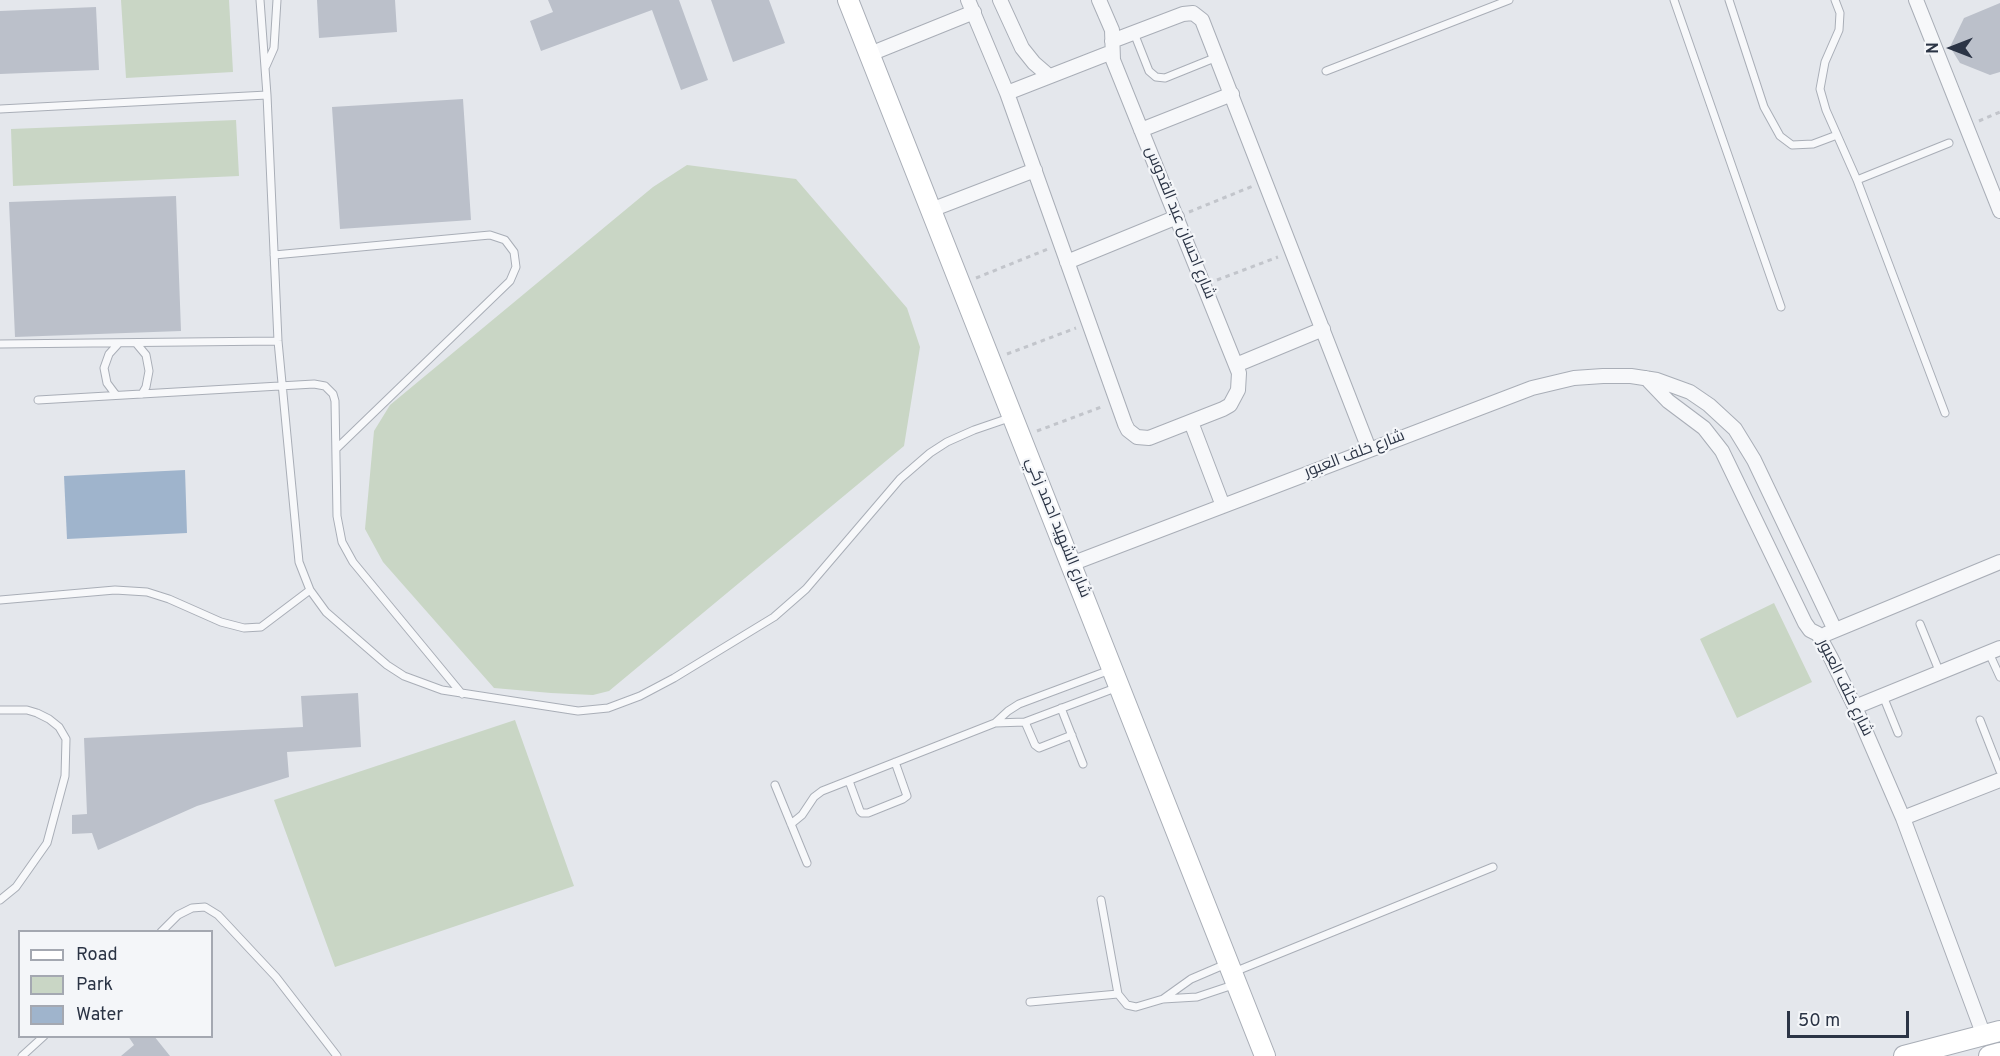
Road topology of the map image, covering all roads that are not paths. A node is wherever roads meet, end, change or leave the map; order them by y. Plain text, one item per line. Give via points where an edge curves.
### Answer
1 (260, 0) edge
2 (278, 0) edge
3 (848, 0) edge
4 (1000, 0) edge
5 (1099, 0) edge
6 (1509, 0) edge
7 (1674, 0) edge
8 (1729, 0) edge
9 (1835, 0) edge
10 (1916, 0) edge
11 (971, 6) edge
12 (1134, 33) junction
13 (1112, 47) junction
14 (870, 54) junction
15 (1218, 57) junction
16 (265, 68) junction
17 (1326, 71) dead end
18 (1049, 76) junction
19 (1007, 93) junction
20 (1232, 94) junction
21 (267, 95) junction
22 (0, 109) edge
23 (1141, 130) junction
24 (1837, 135) junction
25 (1949, 143) dead end
26 (1035, 170) junction
27 (1857, 180) junction
28 (931, 210) junction
29 (2000, 211) edge
30 (1177, 217) junction
31 (274, 255) junction
32 (1067, 262) junction
33 (1781, 307) dead end
34 (1323, 329) junction
35 (278, 341) junction
36 (119, 343) junction
37 (135, 343) junction
38 (0, 344) edge
39 (1236, 365) junction
40 (1646, 378) junction
41 (282, 386) junction
42 (142, 394) junction
43 (116, 395) junction
44 (38, 400) dead end
45 (1945, 413) dead end
46 (1012, 417) junction
47 (1191, 422) junction
48 (336, 449) junction
49 (1370, 449) junction
50 (1223, 506) junction
51 (2000, 562) edge
52 (1071, 564) junction
53 (310, 590) junction
54 (0, 600) edge
55 (1920, 624) dead end
56 (1835, 630) junction
57 (1818, 634) junction
58 (1994, 651) edge
59 (1940, 673) junction
60 (2000, 677) edge
61 (1116, 678) junction
62 (462, 694) junction
63 (1883, 696) junction
64 (1855, 707) junction
65 (1061, 708) junction
66 (0, 710) edge
67 (1980, 720) dead end
68 (1025, 722) junction
69 (995, 723) junction
70 (1898, 733) dead end
71 (1072, 735) junction
72 (895, 762) junction
73 (1083, 764) dead end
74 (2000, 771) edge
75 (2000, 780) edge
76 (849, 781) junction
77 (774, 785) dead end
78 (1903, 818) junction
79 (791, 824) junction
80 (807, 864) dead end
81 (1493, 867) dead end
82 (0, 900) edge
83 (1101, 900) dead end
84 (163, 930) edge
85 (1233, 973) junction
86 (1118, 994) junction
87 (1163, 999) junction
88 (1030, 1002) dead end
89 (1992, 1033) edge
90 (42, 1038) edge
91 (2000, 1053) edge
92 (22, 1056) edge
93 (337, 1056) edge
94 (1265, 1056) edge
95 (1904, 1056) edge
96 (1989, 1056) edge

1 - 16 lane
2 - 16 lane via 274,48
3 - 14 street, شارع الشهيد احمد زكي
4 - 18 street via 1022,48
5 - 13 street, شارع احسان عبد القدوس via 1112,30
6 - 17 lane
7 - 33 lane
8 - 24 lane via 1764,107 1780,136 1792,144 1813,144
9 - 24 lane via 1840,13 1839,30 1825,62 1820,89
10 - 29 street
11 - 14 street
11 - 19 street
12 - 13 street
12 - 15 street via 1193,13 1202,20
12 - 15 lane via 1149,71 1160,78
13 - 18 street
13 - 23 street, شارع احسان عبد القدوس
14 - 28 street, شارع الشهيد احمد زكي
15 - 20 street
16 - 21 lane
18 - 19 street
19 - 26 street
20 - 23 street
20 - 34 street
21 - 22 lane
21 - 31 lane
23 - 30 street, شارع احسان عبد القدوس
24 - 27 lane
25 - 27 lane
26 - 28 street
26 - 32 street
27 - 45 lane
28 - 46 street, شارع الشهيد احمد زكي
30 - 32 street
30 - 39 street, شارع احسان عبد القدوس
31 - 35 lane
31 - 48 lane via 490,235 505,240 514,252 516,267 510,281
32 - 47 street, شارع احسان عبد القدوس via 1128,430 1137,437 1149,438
34 - 39 street
34 - 49 street
35 - 37 lane
35 - 41 lane
36 - 37 lane
36 - 38 lane
36 - 43 lane via 104,368 107,383
37 - 42 lane via 146,356 149,371
39 - 47 street, شارع احسان عبد القدوس via 1240,381 1230,405
40 - 49 street, شارع خلف العبور via 1595,376 1546,384
40 - 56 street, شارع خلف العبور via 1700,398 1739,434
40 - 57 street, شارع خلف العبور via 1668,401 1704,428 1722,451 1805,623
41 - 42 lane
41 - 48 lane via 320,385 329,389 335,400
41 - 53 lane via 299,562
42 - 43 lane
43 - 44 lane
46 - 52 street, شارع الشهيد احمد زكي
46 - 62 lane via 946,442 930,453 900,479 806,589 774,617 640,696 608,708 578,711
47 - 50 street
48 - 62 lane via 338,529 346,552
49 - 50 street, شارع خلف العبور
50 - 52 street, شارع خلف العبور
51 - 56 street
52 - 61 street, شارع الشهيد احمد زكي
53 - 54 lane via 261,627 244,628 147,591
53 - 62 lane via 335,622 387,665 423,684
55 - 59 lane
56 - 57 street
57 - 64 street, شارع خلف العبور
58 - 59 street
58 - 60 lane
59 - 63 street
61 - 65 lane
61 - 69 lane via 1019,705
61 - 85 street, شارع الشهيد احمد زكي
63 - 64 street
63 - 70 lane
64 - 78 street, شارع خلف العبور
65 - 68 lane
65 - 71 lane
66 - 82 lane via 37,713 49,719 66,739 65,776 47,843 16,887
67 - 74 lane
68 - 69 lane
68 - 71 lane via 1039,748
69 - 72 lane
71 - 73 lane
72 - 76 lane
72 - 76 lane via 907,796 903,799 862,813
75 - 78 street
76 - 79 lane via 818,794
77 - 79 lane
78 - 89 street, شارع خلف العبور
79 - 80 lane
81 - 85 lane
83 - 86 lane
84 - 93 lane via 192,908 205,907 218,915 276,977
85 - 87 lane via 1191,979
85 - 87 lane via 1197,997
85 - 94 street, شارع الشهيد احمد زكي
86 - 87 lane via 1132,1006
86 - 88 lane
89 - 95 street
90 - 92 lane
91 - 96 street

